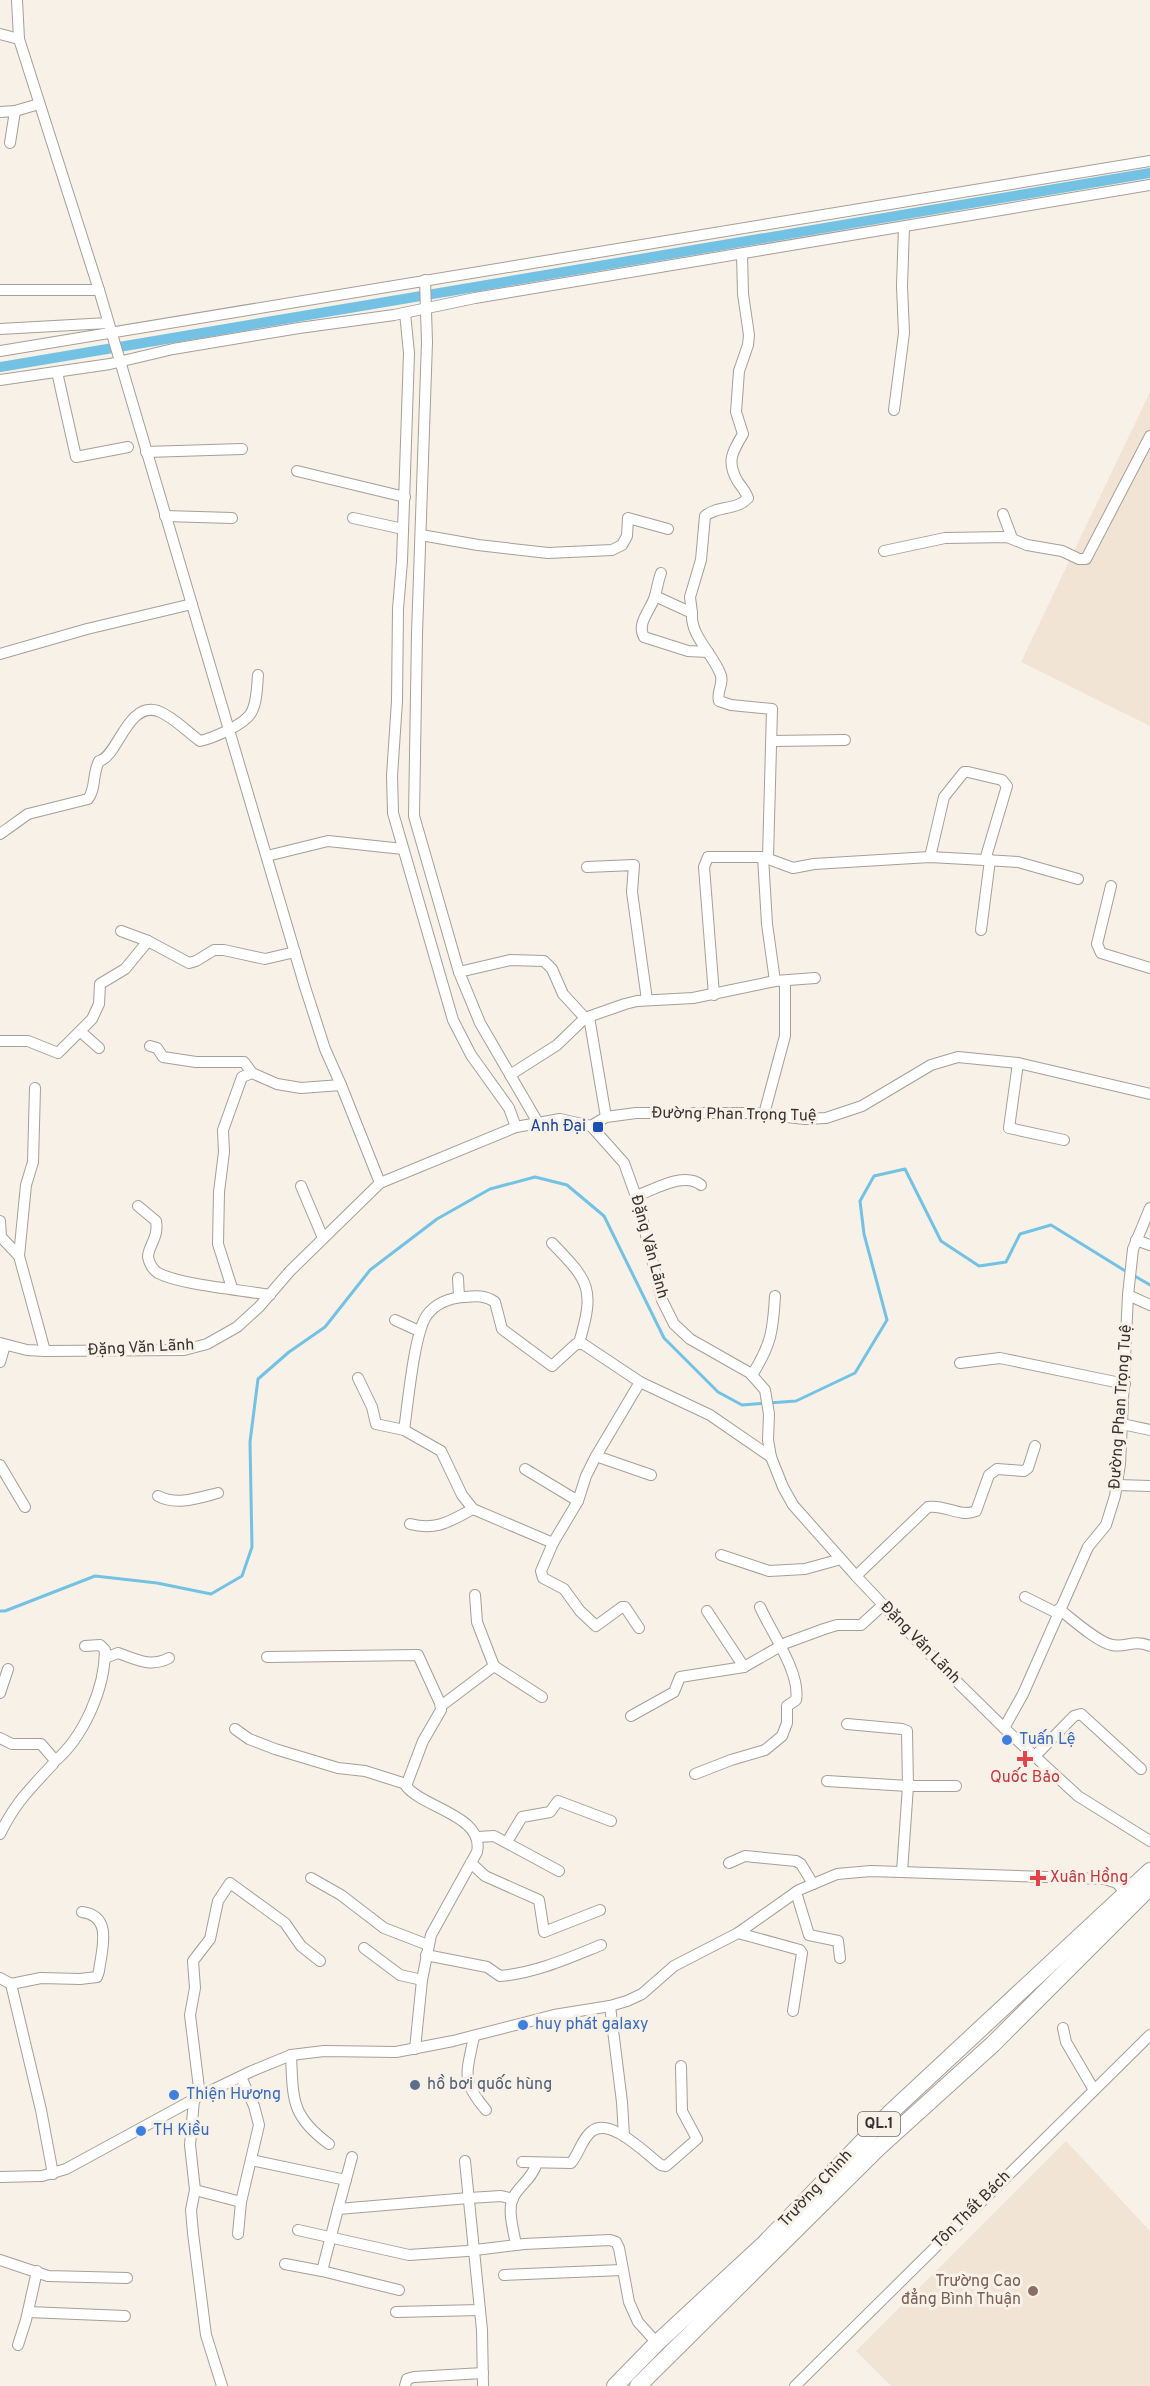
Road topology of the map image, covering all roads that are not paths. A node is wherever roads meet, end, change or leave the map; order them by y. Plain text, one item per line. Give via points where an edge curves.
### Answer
1 (17, 0) edge
2 (0, 34) edge
3 (19, 39) junction
4 (39, 104) junction
5 (15, 111) junction
6 (0, 112) edge
7 (10, 143) dead end
8 (1150, 161) edge
9 (1150, 185) edge
10 (904, 227) junction
11 (742, 254) junction
12 (424, 285) junction
13 (0, 290) edge
14 (99, 290) junction
15 (425, 306) junction
16 (405, 313) junction
17 (0, 329) edge
18 (111, 333) junction
19 (0, 351) edge
20 (120, 359) junction
21 (57, 372) junction
22 (0, 380) edge
23 (894, 410) dead end
24 (1150, 436) edge
25 (128, 447) dead end
26 (242, 449) dead end
27 (146, 452) junction
28 (297, 471) dead end
29 (405, 497) junction
30 (1003, 514) dead end
31 (165, 516) junction
32 (232, 518) dead end
33 (353, 518) dead end
34 (668, 529) dead end
35 (404, 530) junction
36 (421, 535) junction
37 (1012, 538) junction
38 (884, 551) dead end
39 (661, 573) dead end
40 (655, 596) junction
41 (192, 604) junction
42 (692, 613) junction
43 (708, 652) junction
44 (0, 654) edge
45 (258, 675) dead end
46 (228, 729) junction
47 (845, 740) dead end
48 (772, 741) junction
49 (414, 816) junction
50 (395, 820) junction
51 (0, 834) edge
52 (403, 849) junction
53 (267, 856) junction
54 (765, 857) junction
55 (930, 857) junction
56 (988, 860) junction
57 (587, 867) dead end
58 (1078, 879) dead end
59 (1111, 886) dead end
60 (981, 930) dead end
61 (121, 931) dead end
62 (148, 941) junction
63 (295, 952) junction
64 (1150, 968) edge
65 (459, 972) junction
66 (815, 978) dead end
67 (780, 981) junction
68 (714, 995) junction
69 (647, 1000) junction
70 (587, 1018) junction
71 (81, 1032) junction
72 (0, 1041) edge
73 (150, 1046) dead end
74 (99, 1048) dead end
75 (1018, 1063) junction
76 (252, 1073) junction
77 (510, 1075) junction
78 (341, 1085) junction
79 (36, 1088) dead end
80 (1150, 1094) edge
81 (764, 1114) junction
82 (606, 1117) junction
83 (537, 1121) junction
84 (591, 1126) junction
85 (516, 1127) junction
86 (1064, 1140) dead end
87 (380, 1183) junction
88 (701, 1185) dead end
89 (301, 1186) dead end
90 (636, 1196) junction
91 (138, 1206) dead end
92 (1150, 1208) edge
93 (0, 1221) edge
94 (323, 1238) junction
95 (552, 1243) dead end
96 (1135, 1245) junction
97 (1150, 1245) edge
98 (19, 1256) junction
99 (458, 1278) dead end
100 (232, 1288) junction
101 (270, 1294) junction
102 (1128, 1295) junction
103 (776, 1296) dead end
104 (459, 1298) junction
105 (1150, 1305) edge
106 (395, 1320) dead end
107 (419, 1331) junction
108 (579, 1343) junction
109 (2, 1344) edge
110 (45, 1351) junction
111 (0, 1362) edge
112 (960, 1363) dead end
113 (752, 1375) junction
114 (358, 1378) dead end
115 (640, 1382) junction
116 (1125, 1384) junction
117 (1122, 1424) junction
118 (404, 1430) junction
119 (1150, 1430) edge
120 (1035, 1446) dead end
121 (596, 1456) junction
122 (771, 1457) junction
123 (0, 1464) edge
124 (525, 1469) dead end
125 (651, 1475) dead end
126 (1117, 1485) junction
127 (1150, 1485) edge
128 (218, 1494) dead end
129 (158, 1496) dead end
130 (578, 1501) junction
131 (25, 1507) dead end
132 (473, 1509) junction
133 (410, 1524) dead end
134 (553, 1543) junction
135 (721, 1555) dead end
136 (841, 1559) junction
137 (856, 1576) junction
138 (475, 1595) dead end
139 (1025, 1597) dead end
140 (883, 1605) junction
141 (760, 1607) dead end
142 (706, 1611) dead end
143 (1058, 1611) junction
144 (639, 1628) dead end
145 (85, 1646) dead end
146 (1150, 1646) edge
147 (779, 1647) junction
148 (267, 1657) dead end
149 (105, 1658) junction
150 (169, 1658) dead end
151 (494, 1666) junction
152 (744, 1667) junction
153 (8, 1669) dead end
154 (0, 1693) edge
155 (542, 1697) dead end
156 (441, 1707) junction
157 (631, 1716) dead end
158 (847, 1724) dead end
159 (1004, 1728) junction
160 (235, 1729) dead end
161 (0, 1738) edge
162 (1035, 1756) junction
163 (54, 1762) junction
164 (1141, 1769) dead end
165 (696, 1774) dead end
166 (827, 1780) dead end
167 (406, 1784) junction
168 (908, 1786) junction
169 (956, 1786) dead end
170 (610, 1821) dead end
171 (0, 1834) edge
172 (478, 1837) junction
173 (1150, 1841) edge
174 (507, 1842) junction
175 (471, 1863) junction
176 (729, 1863) dead end
177 (559, 1871) dead end
178 (1150, 1871) edge
179 (902, 1872) junction
180 (311, 1878) dead end
181 (813, 1884) junction
182 (1150, 1887) edge
183 (796, 1892) junction
184 (1130, 1898) junction
185 (600, 1910) dead end
186 (82, 1912) dead end
187 (738, 1933) junction
188 (809, 1935) junction
189 (602, 1944) dead end
190 (364, 1948) dead end
191 (427, 1950) junction
192 (800, 1950) junction
193 (840, 1958) dead end
194 (320, 1961) dead end
195 (0, 1978) edge
196 (422, 1980) junction
197 (11, 1984) junction
198 (610, 2006) junction
199 (792, 2011) dead end
200 (1063, 2028) dead end
201 (1150, 2035) edge
202 (474, 2036) junction
203 (415, 2049) junction
204 (291, 2055) junction
205 (681, 2066) dead end
206 (241, 2077) junction
207 (1094, 2090) junction
208 (197, 2098) junction
209 (486, 2110) dead end
210 (624, 2136) junction
211 (329, 2144) dead end
212 (352, 2157) dead end
213 (251, 2160) junction
214 (465, 2161) dead end
215 (522, 2162) dead end
216 (537, 2163) junction
217 (53, 2174) junction
218 (0, 2177) edge
219 (346, 2180) junction
220 (195, 2190) junction
221 (469, 2198) junction
222 (513, 2199) junction
223 (241, 2202) junction
224 (338, 2209) junction
225 (298, 2230) dead end
226 (238, 2234) dead end
227 (331, 2238) junction
228 (516, 2245) junction
229 (473, 2250) junction
230 (0, 2260) edge
231 (285, 2264) dead end
232 (622, 2270) junction
233 (37, 2271) junction
234 (322, 2271) junction
235 (504, 2276) dead end
236 (127, 2278) dead end
237 (399, 2290) dead end
238 (480, 2310) junction
239 (28, 2312) junction
240 (396, 2312) dead end
241 (124, 2316) dead end
242 (657, 2343) junction
243 (18, 2345) dead end
244 (483, 2373) junction
245 (222, 2386) edge
246 (405, 2386) edge
247 (483, 2386) edge
248 (615, 2386) edge
249 (638, 2386) edge
250 (795, 2386) edge

1 - 3 street
2 - 3 street
3 - 4 street
4 - 5 street
4 - 14 street
5 - 6 street
5 - 7 street
8 - 12 street
9 - 10 street
10 - 11 street
10 - 23 street via 904,333
11 - 15 street
11 - 42 street via 748,335 739,371 736,412 743,434 730,462 748,498 732,508 712,510 705,516 701,560 690,597
12 - 15 street
12 - 18 street
13 - 14 street
14 - 18 street
15 - 16 street
15 - 36 street
16 - 20 street via 298,327
16 - 29 street via 409,352
17 - 18 street
18 - 19 street
18 - 20 street
20 - 21 street
20 - 27 street
21 - 22 street
21 - 25 street via 76,457
24 - 37 street via 1086,559
26 - 27 street
27 - 31 street
28 - 29 street
29 - 35 street
30 - 37 street
31 - 32 street
31 - 41 street
33 - 35 street
34 - 36 street via 628,518 627,536 622,545 612,550 548,553
35 - 50 street via 392,776
36 - 49 street
37 - 38 street via 945,538
39 - 40 street
40 - 42 street
40 - 43 street via 642,625 644,637 688,651
41 - 44 street
41 - 46 street
42 - 43 street via 694,626
43 - 48 street via 722,679 720,701 771,709
45 - 46 street via 251,714
46 - 51 street via 200,741 164,714 147,711 135,718 107,758 99,761 90,798 28,814
46 - 53 street
47 - 48 street
48 - 54 street
49 - 50 street
49 - 65 street
50 - 52 street
52 - 53 street via 328,841
52 - 85 street via 453,1020 471,1054 509,1108
53 - 63 street
54 - 55 street via 797,868
54 - 67 street via 764,891
54 - 68 street via 714,856 705,861
55 - 56 street
55 - 56 street via 944,797 968,772 1002,780 1007,786
56 - 58 street via 1018,862
56 - 60 street
57 - 69 street via 634,865 632,892
59 - 64 street via 1098,949
61 - 62 street
62 - 63 street via 189,963 214,950 265,959
62 - 71 street via 125,969 100,984 97,1009
63 - 78 street via 324,1049
65 - 70 street via 510,960 544,962 552,969 563,994
65 - 77 street via 480,1023
66 - 67 street
67 - 68 street
67 - 81 street via 785,1036
68 - 69 street
69 - 70 street
70 - 77 street via 557,1045
70 - 82 street
71 - 72 street via 58,1053 28,1041
71 - 74 street
73 - 76 street via 163,1057 244,1062
75 - 80 street, Đường Phan Trọng Tuệ
75 - 81 street, Đường Phan Trọng Tuệ via 951,1058 843,1113 805,1119
75 - 86 street via 1009,1128
76 - 78 street via 277,1084 301,1088
76 - 100 street via 242,1077 223,1130 218,1244
77 - 83 street
78 - 87 street
79 - 98 street via 33,1162 26,1185
81 - 82 street, Đường Phan Trọng Tuệ via 684,1112
82 - 84 street, Đường Phan Trọng Tuệ
83 - 84 street, Đặng Văn Lãnh via 560,1119
83 - 85 street, Đặng Văn Lãnh
84 - 90 street, Đặng Văn Lãnh via 624,1163
85 - 87 street, Đặng Văn Lãnh
87 - 94 street, Đặng Văn Lãnh
88 - 90 street via 685,1179
89 - 94 street
90 - 113 street, Đặng Văn Lãnh via 662,1300 674,1324 690,1339
91 - 100 street via 157,1224 148,1258 154,1269 180,1280
92 - 96 street, Đường Phan Trọng Tuệ
93 - 98 street via 1,1237
94 - 101 street, Đặng Văn Lãnh
95 - 108 street via 575,1266 590,1298
96 - 97 street
96 - 102 street, Đường Phan Trọng Tuệ
98 - 110 street
99 - 104 street
100 - 101 street
101 - 110 street, Đặng Văn Lãnh via 230,1332 190,1349
102 - 105 street
102 - 116 street, Đường Phan Trọng Tuệ
103 - 113 street via 771,1339
104 - 107 street via 444,1301 428,1315
104 - 108 street via 488,1297 495,1302 502,1329 552,1366
106 - 107 street
107 - 118 street
108 - 115 street
109 - 110 street, Đặng Văn Lãnh
109 - 111 street
112 - 116 street via 1000,1358
113 - 122 street, Đặng Văn Lãnh via 765,1390
114 - 118 street via 376,1424
115 - 121 street
115 - 122 street via 710,1414
116 - 117 street, Đường Phan Trọng Tuệ
117 - 119 street
117 - 126 street, Đường Phan Trọng Tuệ
118 - 132 street via 441,1451
120 - 137 street via 1024,1472 997,1469 989,1475 976,1511 969,1514 928,1507
121 - 125 street
121 - 130 street
122 - 136 street, Đặng Văn Lãnh via 793,1505
123 - 131 street
124 - 130 street
126 - 127 street
126 - 143 street, Đường Phan Trọng Tuệ via 1106,1525 1088,1547
128 - 129 street via 181,1501
130 - 134 street
132 - 133 street via 438,1527
132 - 134 street
134 - 144 street via 542,1566 543,1578 564,1589 596,1626 625,1607
135 - 136 street via 769,1571 805,1569
136 - 137 street, Đặng Văn Lãnh
137 - 140 street, Đặng Văn Lãnh
138 - 151 street via 477,1622
139 - 143 street
140 - 147 street via 861,1625 837,1624
140 - 159 street, Đặng Văn Lãnh
141 - 147 street
142 - 152 street
143 - 146 street via 1105,1642
143 - 159 street, Đường Phan Trọng Tuệ via 1023,1694
145 - 149 street via 100,1645
147 - 152 street
147 - 165 street via 793,1674 797,1696 787,1706 788,1723 783,1736 765,1750
148 - 156 street via 418,1654
149 - 150 street via 118,1653 147,1664
149 - 163 street via 94,1705
151 - 155 street
151 - 156 street
152 - 157 street via 680,1677 674,1692
153 - 154 street
156 - 167 street
158 - 168 street via 907,1731
159 - 162 street, Đặng Văn Lãnh
160 - 167 street via 275,1749
161 - 163 street via 12,1744 41,1744
162 - 164 street via 1074,1716 1081,1714
162 - 173 street, Đặng Văn Lãnh via 1078,1796
163 - 171 street via 15,1806
166 - 168 street
167 - 172 street via 407,1789 458,1818
168 - 169 street
168 - 179 street
170 - 174 street via 558,1801 550,1812 522,1817
172 - 174 street via 494,1836
172 - 175 street
174 - 177 street
175 - 185 street via 485,1876 540,1900 544,1932
175 - 191 street via 436,1925
176 - 181 street via 745,1856 796,1862
178 - 184 highway, Trường Chinh / QL.1
179 - 181 street via 846,1872
179 - 184 street via 1104,1879 1117,1883
180 - 191 street via 384,1928
181 - 183 street
182 - 184 highway, Trường Chinh / QL.1
183 - 187 street
183 - 188 street
184 - 242 highway, Trường Chinh / QL.1 via 891,2112 765,2243
184 - 249 highway, Trường Chinh / QL.1 via 1008,2029 886,2140
186 - 197 street via 99,1918 103,1926 97,1977 41,1978
187 - 192 street
187 - 198 street via 674,1966 642,1994
188 - 192 street
188 - 193 street via 838,1941
189 - 191 street via 524,1973 500,1976 487,1967
190 - 196 street via 400,1975
191 - 196 street
192 - 199 street
194 - 208 street via 301,1946 285,1923 230,1883 218,1901 210,1939 193,1961 195,1983 190,2015
195 - 197 street
196 - 203 street
197 - 217 street
198 - 202 street via 554,2015
198 - 210 street
200 - 207 street via 1066,2042
201 - 207 street, Tôn Thất Bách
202 - 203 street
202 - 209 street via 467,2078 473,2095
203 - 204 street
204 - 206 street
204 - 211 street via 298,2114 310,2131
205 - 210 street via 682,2111 697,2139 663,2166
206 - 208 street
206 - 213 street via 259,2125
207 - 250 street, Tôn Thất Bách
208 - 217 street
208 - 220 street via 190,2145
210 - 216 street via 608,2128 594,2129 571,2163
212 - 219 street
213 - 219 street
213 - 223 street
214 - 221 street
215 - 216 street
216 - 222 street
217 - 218 street
219 - 224 street
220 - 223 street
220 - 245 street via 192,2212 199,2291 206,2335
221 - 222 street
221 - 224 street
221 - 229 street
222 - 228 street
223 - 226 street
224 - 227 street
225 - 227 street
227 - 229 street via 409,2255
227 - 234 street
228 - 229 street
228 - 232 street via 610,2240 619,2248
229 - 238 street
230 - 233 street
231 - 234 street
232 - 235 street
232 - 242 street via 638,2322
233 - 236 street via 48,2276
233 - 239 street
234 - 237 street
238 - 240 street
238 - 244 street
239 - 241 street
239 - 243 street
242 - 248 highway, Trường Chinh / QL.1
244 - 246 street via 414,2377 407,2379
244 - 247 street

